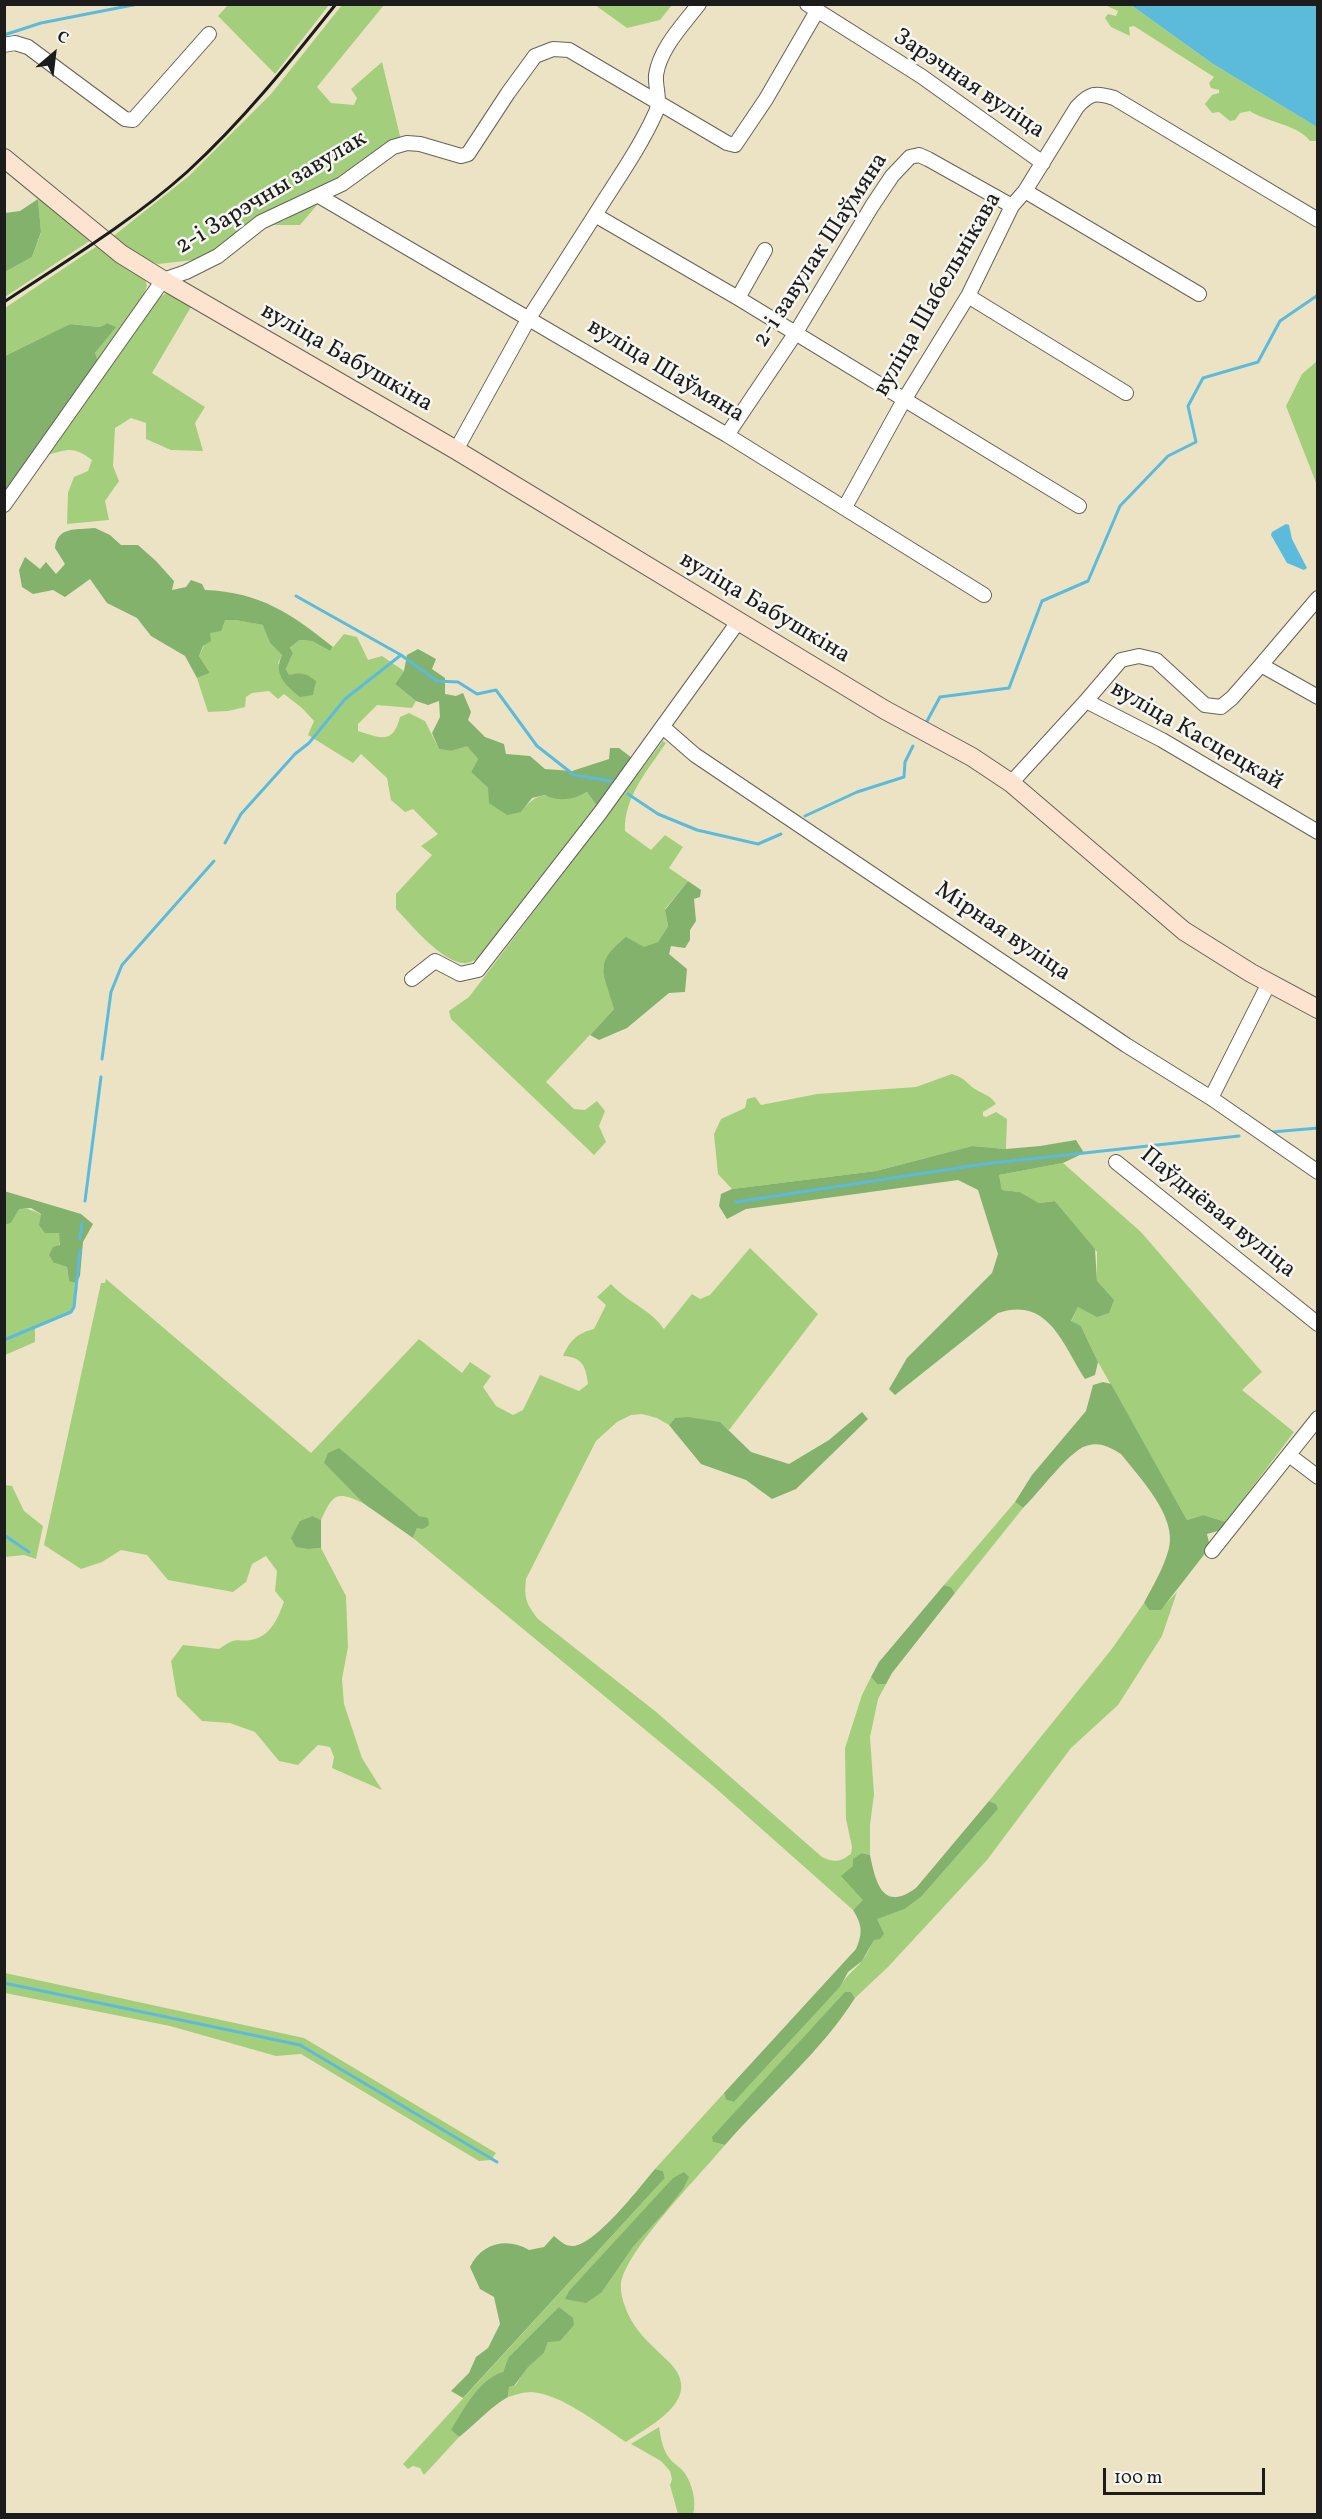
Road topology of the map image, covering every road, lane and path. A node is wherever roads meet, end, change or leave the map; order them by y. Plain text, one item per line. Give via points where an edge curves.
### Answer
1 (699, 4) edge
2 (812, 8) edge
3 (209, 34) dead end
4 (4, 45) edge
5 (658, 102) junction
6 (4, 158) edge
7 (1043, 163) junction
8 (1026, 191) junction
9 (319, 196) junction
10 (1012, 206) junction
11 (594, 215) junction
12 (1317, 220) edge
13 (765, 250) dead end
14 (163, 280) junction
15 (1199, 294) dead end
16 (968, 296) junction
17 (738, 298) junction
18 (529, 318) junction
19 (795, 334) junction
20 (1126, 393) dead end
21 (904, 400) junction
22 (727, 435) junction
23 (456, 450) junction
24 (4, 505) edge
25 (1079, 506) dead end
26 (845, 507) junction
27 (984, 595) dead end
28 (1317, 598) edge
29 (738, 622) junction
30 (1261, 665) junction
31 (1317, 697) edge
32 (1086, 701) junction
33 (663, 728) junction
34 (1011, 783) junction
35 (1317, 832) edge
36 (412, 979) dead end
37 (1269, 983) junction
38 (1317, 1010) edge
39 (1211, 1098) junction
40 (1116, 1162) dead end
41 (1317, 1172) edge
42 (1317, 1324) edge
43 (1317, 1418) edge
44 (1289, 1455) junction
45 (1317, 1478) edge
46 (1212, 1551) dead end

1 - 5 street via 660,60
2 - 5 street via 766,99 735,145
2 - 7 street, Зарэчная вуліца via 921,76
3 - 4 street via 133,120 125,119 28,47
5 - 9 street, 2-і Зарэчны завулак via 568,50 553,50 535,56 468,154 461,156 407,143 393,147
5 - 11 street via 632,157
6 - 14 street, вуліца Бабушкіна via 121,254
7 - 8 street, вуліца Шабельнікава
7 - 12 street, вуліца Шабельнікава via 1077,107 1087,96 1101,94 1114,98
8 - 10 street, вуліца Шабельнікава
8 - 15 street
9 - 14 street, 2-і Зарэчны завулак via 261,222 218,256
9 - 18 street, вуліца Шаўмяна
10 - 16 street, вуліца Шабельнікава
10 - 19 street, 2-і завулак Шаўмяна via 928,159 910,157 872,206
11 - 17 street
11 - 18 street
13 - 17 street
14 - 23 street, вуліца Бабушкіна
14 - 24 street
16 - 20 street
16 - 21 street, вуліца Шабельнікава
17 - 19 street
18 - 22 street, вуліца Шаўмяна
18 - 23 street
19 - 21 street
19 - 22 street, 2-і завулак Шаўмяна
21 - 25 street
21 - 26 street, вуліца Шабельнікава
22 - 26 street, вуліца Шаўмяна
23 - 29 street, вуліца Бабушкіна
26 - 27 street, вуліца Шаўмяна
28 - 30 street
29 - 33 street
29 - 34 street, вуліца Бабушкіна
30 - 31 street
30 - 32 street via 1221,707 1205,705 1156,660 1138,656 1121,660
32 - 34 street, вуліца Касцецкай
32 - 35 street, вуліца Касцецкай via 1162,740
33 - 36 street via 478,970 460,974 435,961
33 - 39 street, Мірная вуліца via 695,754 1126,1045
34 - 37 street, вуліца Бабушкіна via 1184,931
37 - 38 street, вуліца Бабушкіна
37 - 39 street
39 - 41 street, Мірная вуліца
40 - 42 street, Паўднёвая вуліца
43 - 44 street
44 - 45 street
44 - 46 street

